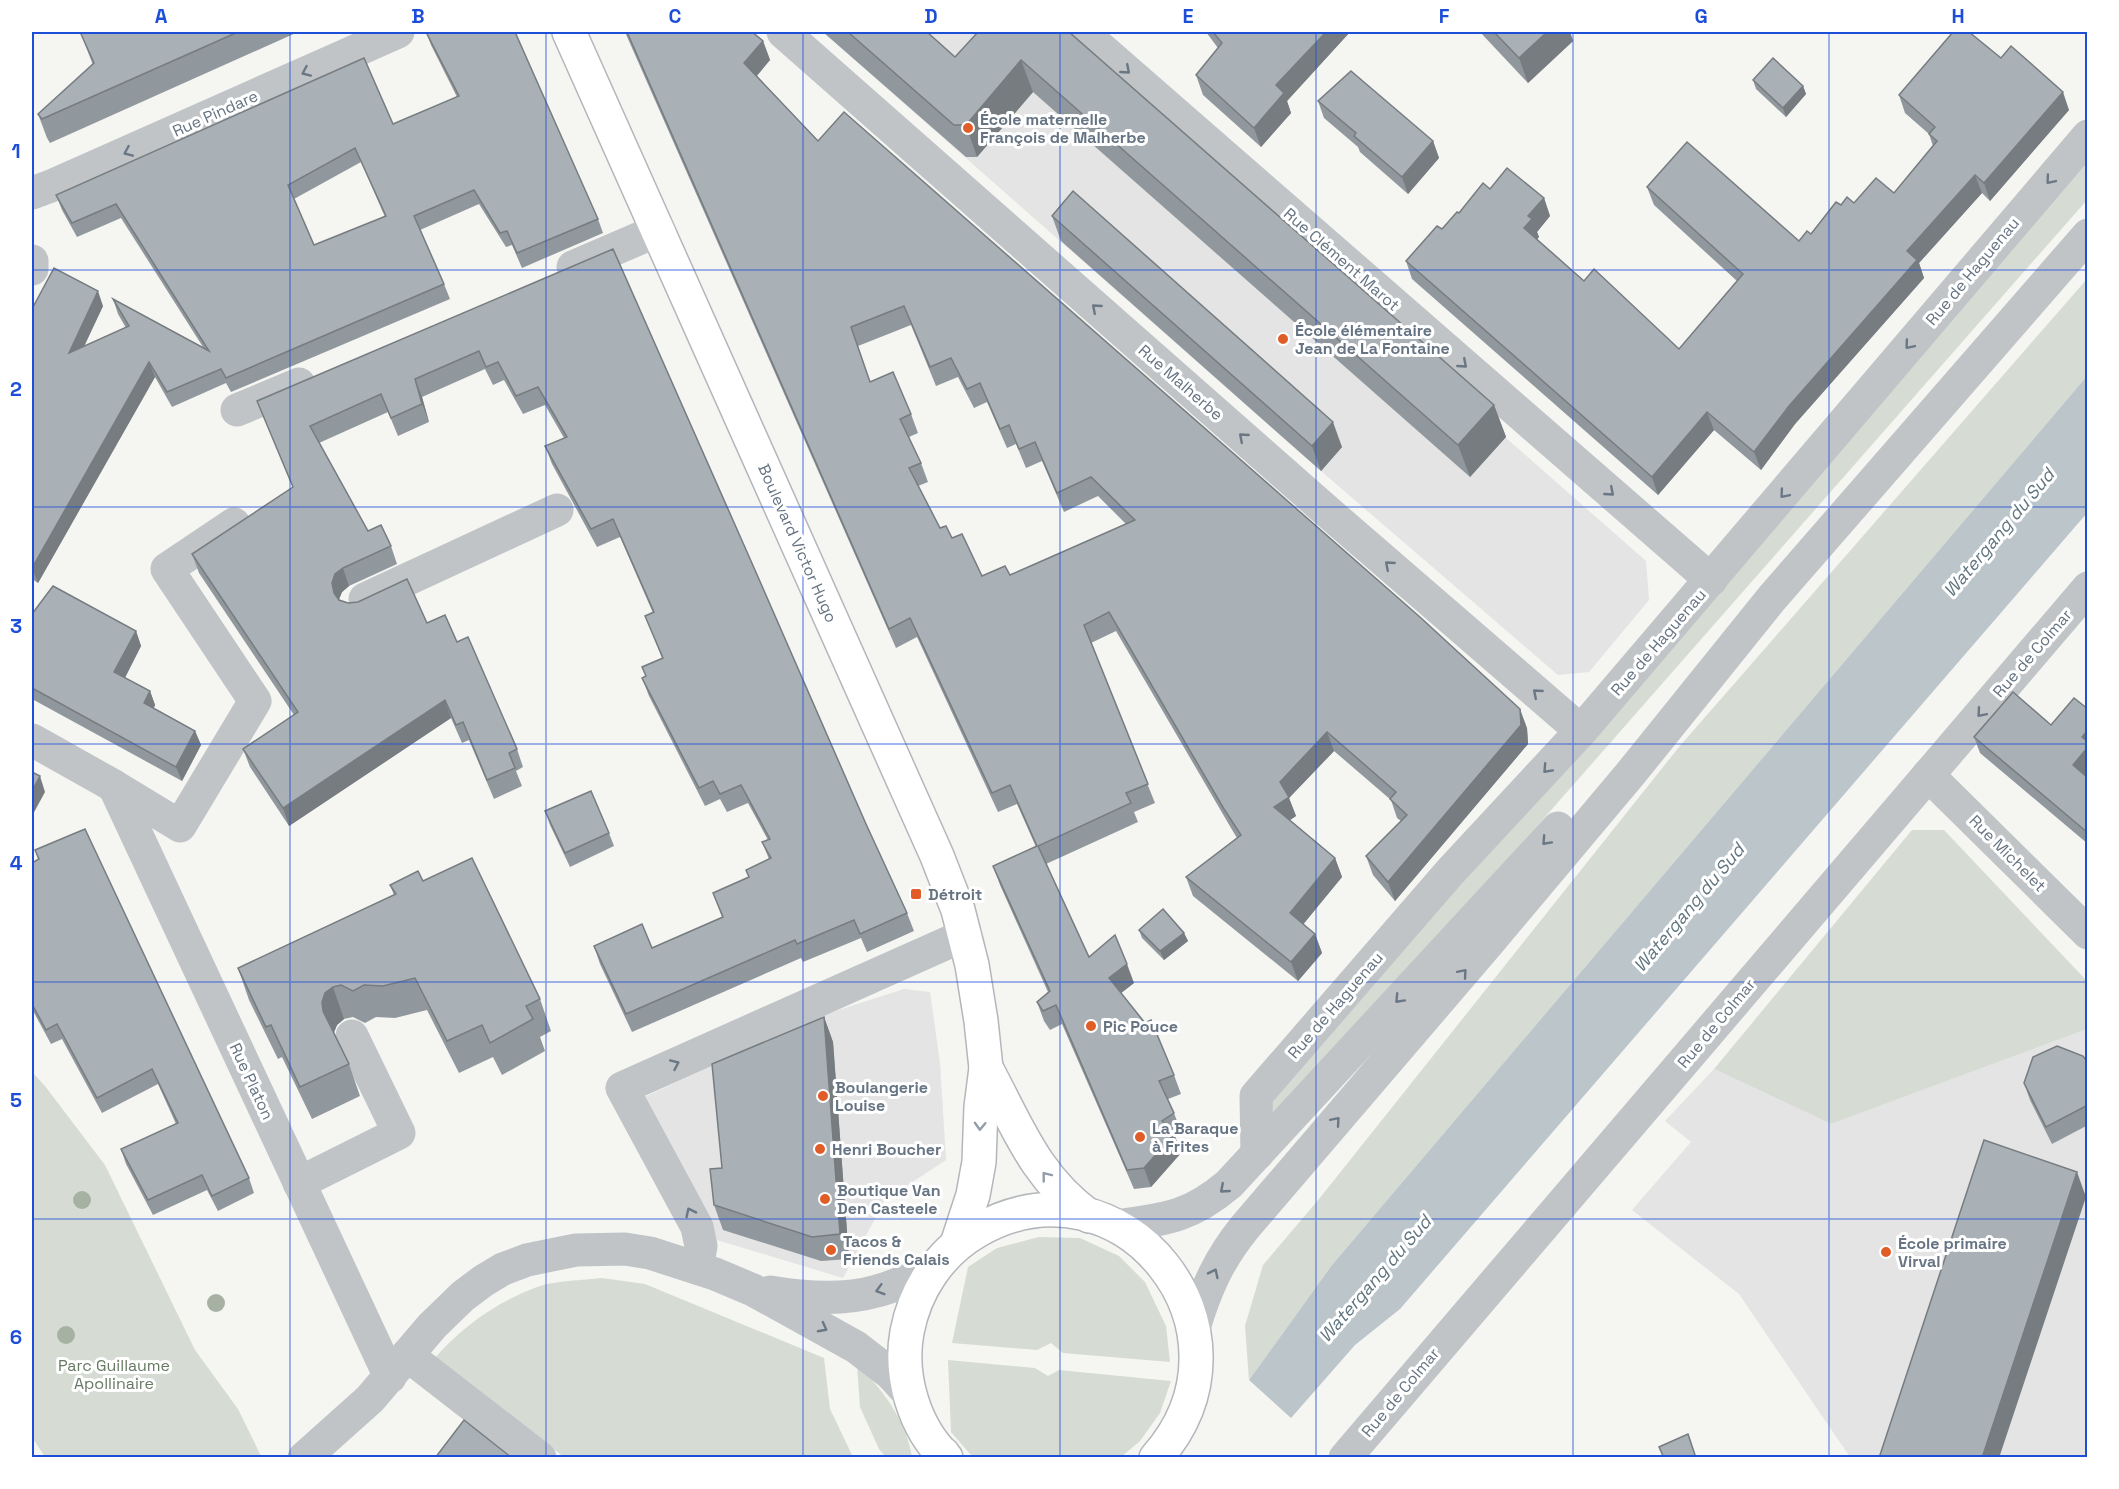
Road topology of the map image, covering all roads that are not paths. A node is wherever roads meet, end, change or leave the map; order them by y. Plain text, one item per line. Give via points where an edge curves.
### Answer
1 (398, 32) edge
2 (570, 32) edge
3 (783, 32) edge
4 (1082, 32) edge
5 (349, 41) edge
6 (2088, 136) edge
7 (32, 193) edge
8 (659, 230) junction
9 (2088, 235) edge
10 (32, 261) edge
11 (32, 269) edge
12 (544, 279) edge
13 (325, 373) edge
14 (237, 410) dead end
15 (557, 510) dead end
16 (234, 524) edge
17 (1711, 580) junction
18 (2088, 588) edge
19 (1772, 598) junction
20 (357, 603) edge
21 (1581, 731) junction
22 (32, 740) edge
23 (1928, 775) junction
24 (114, 786) junction
25 (2088, 933) edge
26 (965, 935) junction
27 (352, 1036) dead end
28 (986, 1068) junction
29 (1257, 1154) junction
30 (299, 1183) junction
31 (1102, 1221) junction
32 (957, 1244) junction
33 (697, 1268) junction
34 (934, 1268) junction
35 (753, 1290) junction
36 (1194, 1328) junction
37 (399, 1366) junction
38 (910, 1395) junction
39 (1188, 1407) junction
40 (944, 1456) edge
41 (304, 1458) edge
42 (540, 1458) edge
43 (1156, 1458) edge
44 (1191, 1458) edge
45 (1345, 1458) edge

1 - 5 street, Rue Pindare
2 - 8 main road, Boulevard Victor Hugo
21 -> 3 street, Rue Malherbe
4 -> 17 street, Rue Clément Marot
5 -> 7 street, Rue Pindare
6 -> 17 street, Rue de Haguenau
8 - 12 street
8 - 26 main road, Boulevard Victor Hugo via 937,856
9 - 19 street
10 - 11 street
13 - 14 street
15 - 20 street
16 - 24 street via 167,569 255,701 180,826
17 - 21 street, Rue de Haguenau
18 -> 23 street, Rue de Colmar
19 -> 29 street
36 -> 19 street via 1210,1281 1230,1245 1490,942
21 -> 29 street, Rue de Haguenau via 1450,872 1256,1096
22 - 24 street
23 - 25 street, Rue Michelet
23 - 45 street, Rue de Colmar
24 - 30 street, Rue Platon
26 - 28 main road, Boulevard Victor Hugo
33 -> 26 street via 701,1246 697,1227 622,1088
27 - 30 street via 399,1133
31 -> 28 main road, Boulevard Victor Hugo via 1061,1193 1031,1156
28 -> 32 main road, Boulevard Victor Hugo via 979,1162
29 -> 31 street via 1229,1184 1195,1209 1169,1217
30 - 37 street, Rue Platon
31 - 32 main road via 1058,1210 1027,1212 997,1221
31 - 36 main road via 1140,1241 1161,1262 1179,1286
32 - 34 main road
33 - 35 street
33 - 37 street via 650,1253 624,1250 576,1250 527,1260 503,1269 463,1296
34 -> 35 street via 877,1292 856,1295 807,1298
34 - 38 main road via 919,1294 908,1329 905,1365
35 -> 38 street via 868,1354
36 - 39 main road via 1197,1360
37 - 41 street via 353,1415
37 - 42 street
38 - 40 main road via 927,1432
39 - 43 main road
39 - 44 main road

